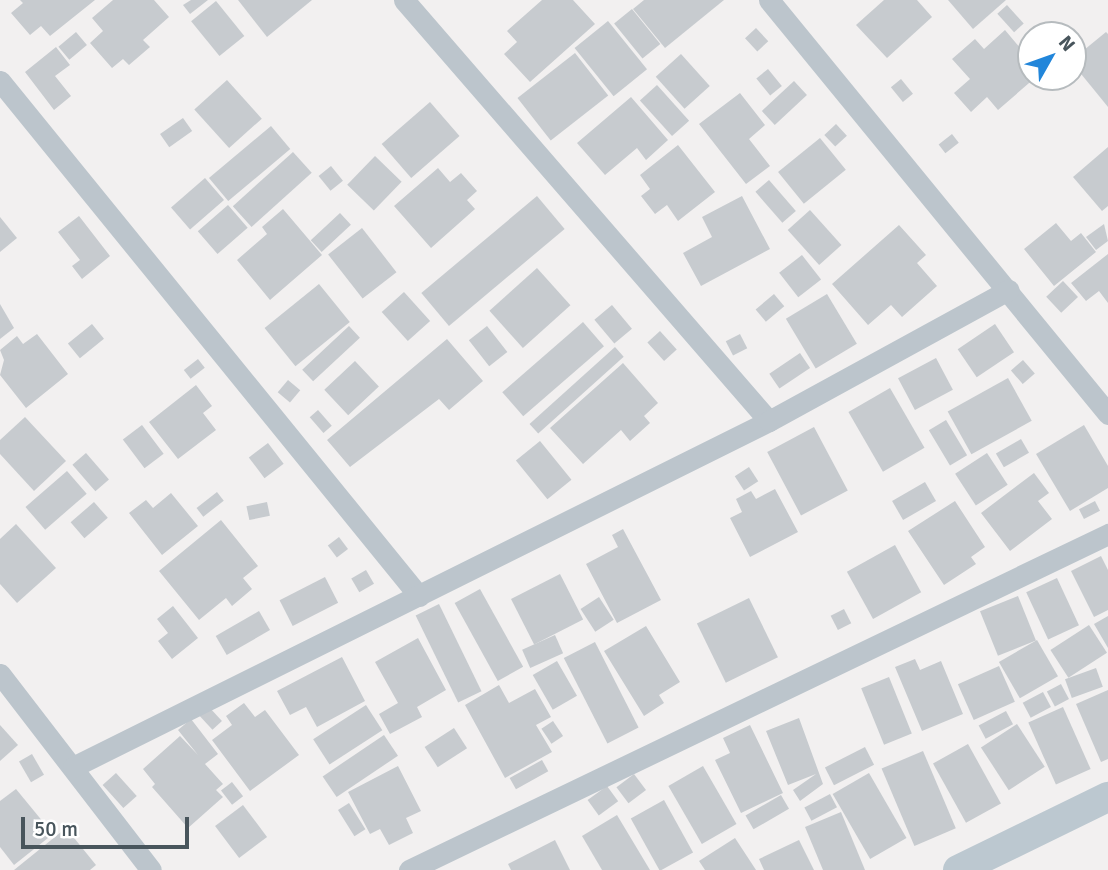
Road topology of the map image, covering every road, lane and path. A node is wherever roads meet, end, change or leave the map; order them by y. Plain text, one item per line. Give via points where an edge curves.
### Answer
1 (404, 0) edge
2 (769, 0) edge
3 (0, 81) edge
4 (1008, 290) junction
5 (1108, 414) edge
6 (769, 421) junction
7 (1108, 534) edge
8 (419, 596) junction
9 (0, 674) edge
10 (73, 767) junction
11 (1108, 797) edge
12 (151, 870) edge
13 (409, 870) edge
14 (958, 870) edge

1 - 6 street
2 - 4 street
3 - 8 street
4 - 5 street
4 - 6 street
6 - 8 street
7 - 13 street
8 - 10 street
9 - 10 street
10 - 12 street
11 - 14 street

